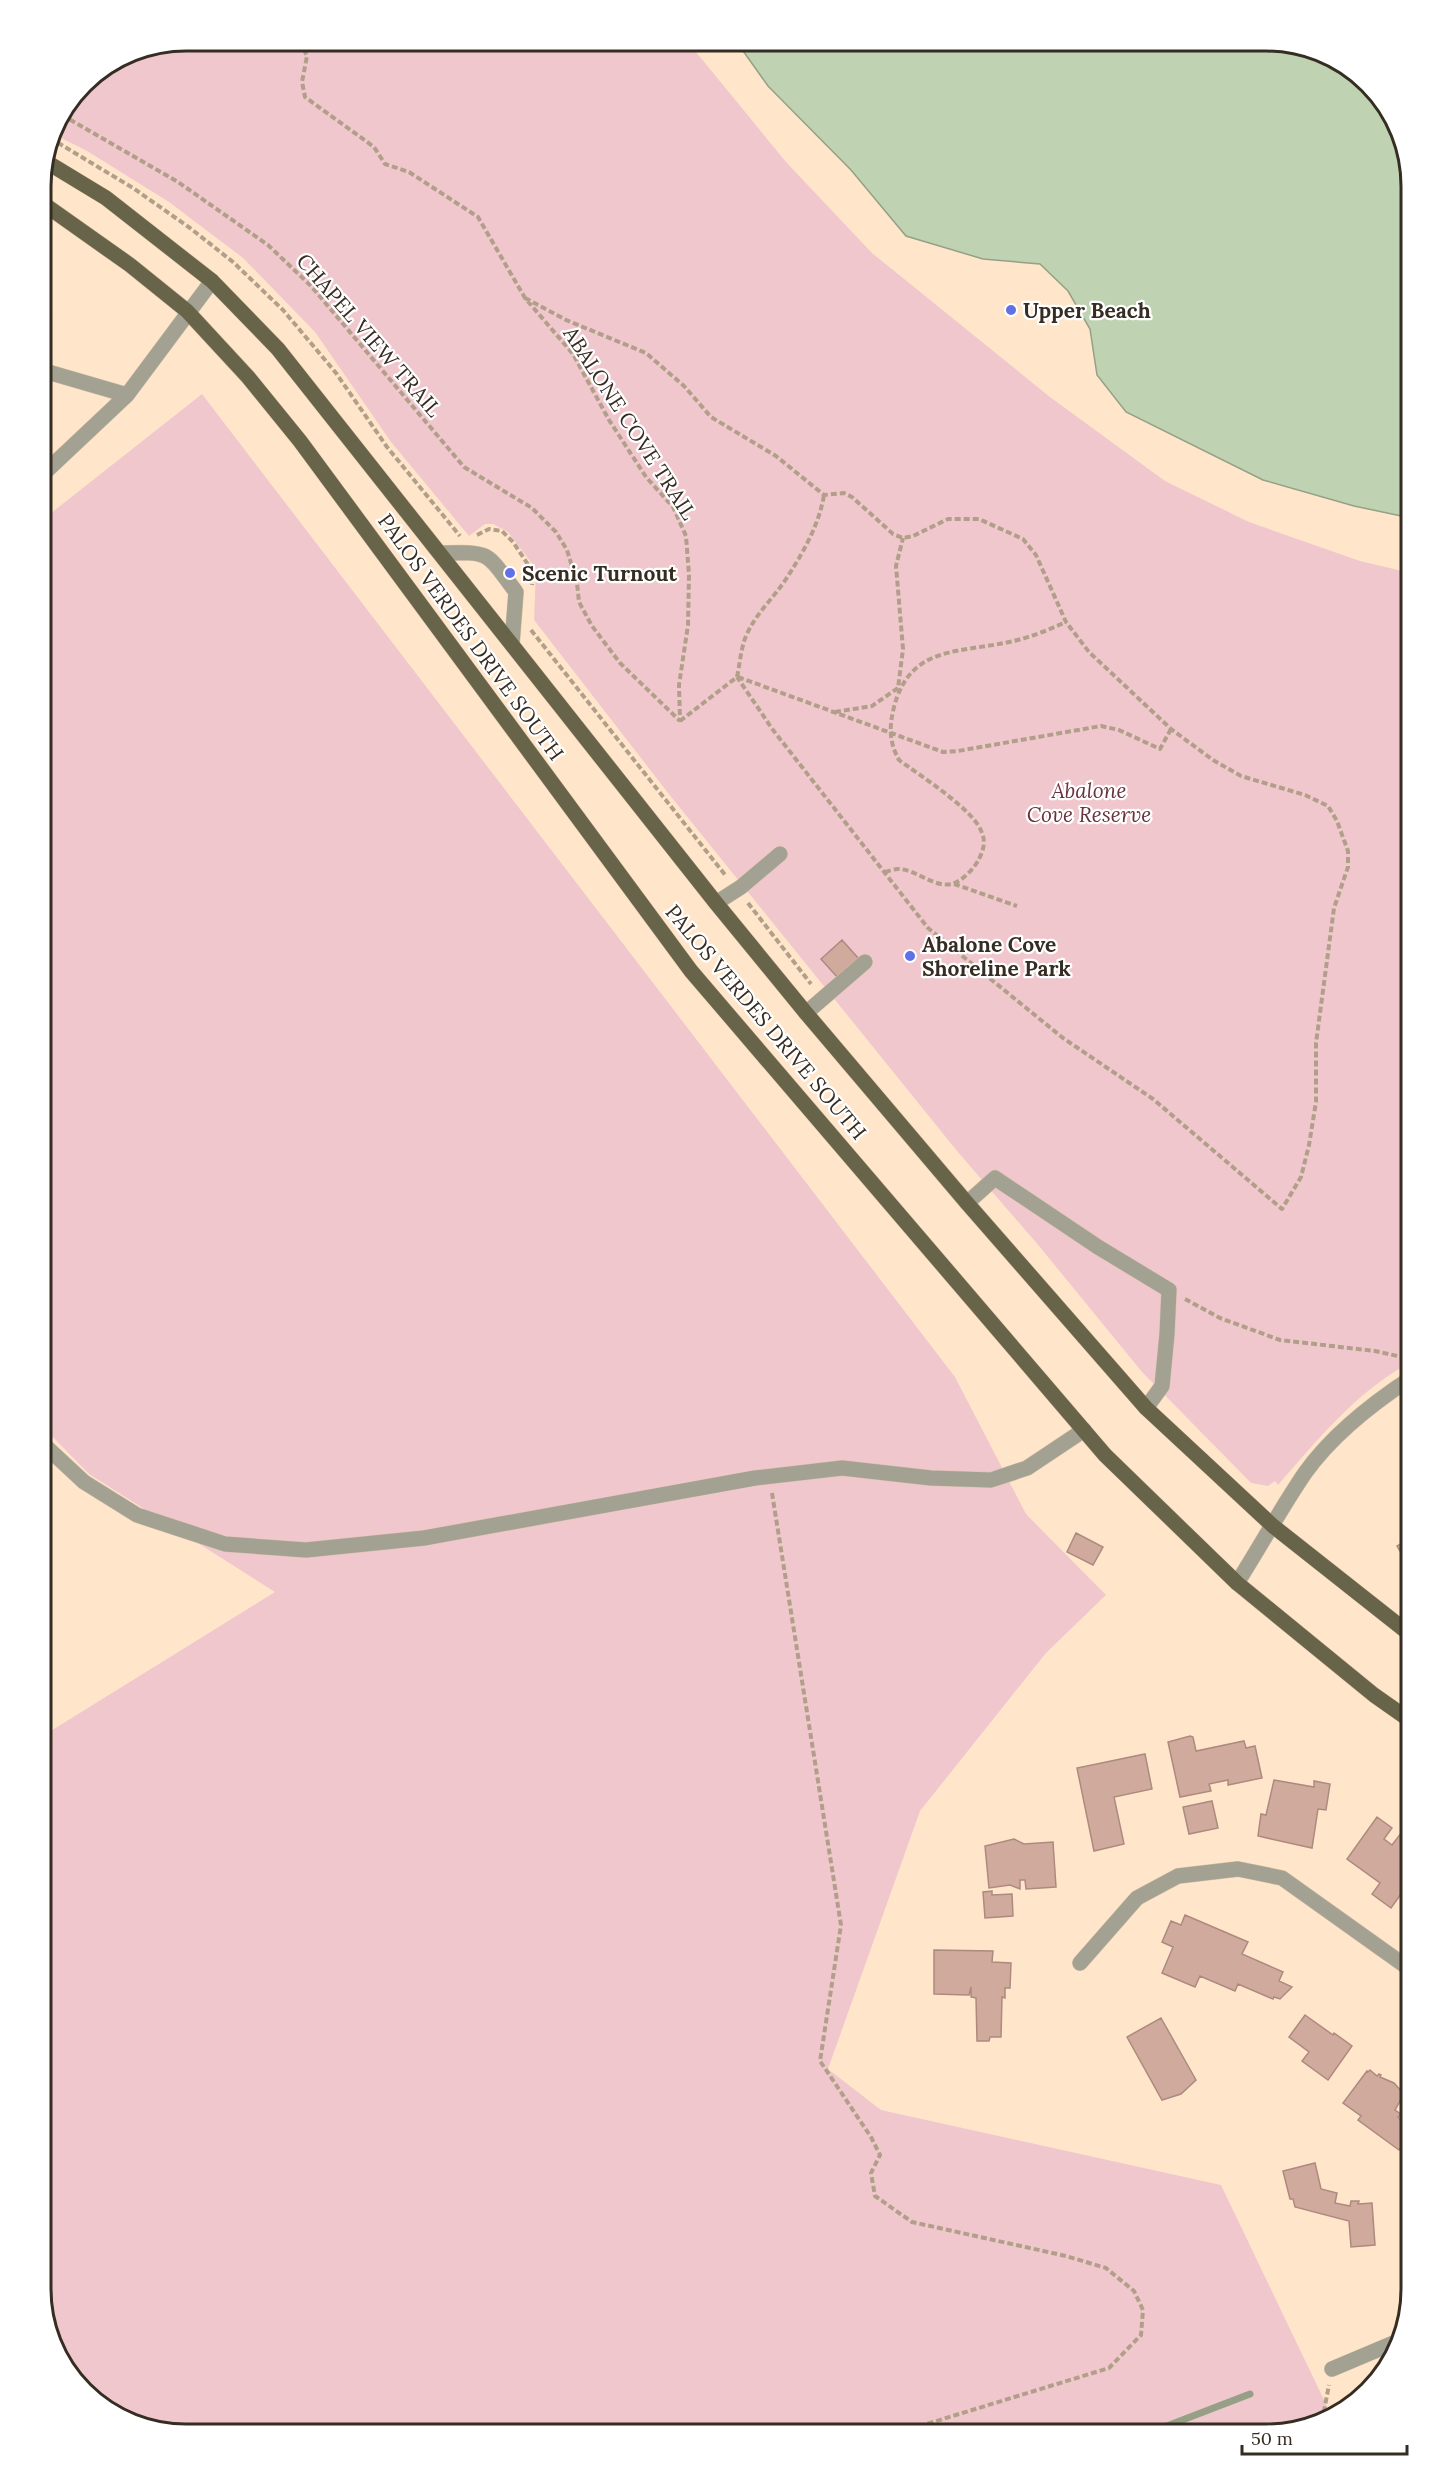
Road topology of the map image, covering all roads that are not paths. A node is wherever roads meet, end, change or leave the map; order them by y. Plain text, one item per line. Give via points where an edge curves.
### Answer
1 (53, 166) edge
2 (51, 209) edge
3 (212, 281) junction
4 (187, 311) junction
5 (51, 373) edge
6 (127, 395) junction
7 (51, 467) edge
8 (440, 553) junction
9 (512, 644) junction
10 (780, 854) dead end
11 (716, 903) junction
12 (865, 962) dead end
13 (806, 1013) junction
14 (967, 1203) junction
15 (1401, 1385) edge
16 (1146, 1408) junction
17 (1084, 1430) junction
18 (51, 1451) edge
19 (1273, 1526) junction
20 (1237, 1583) junction
21 (1401, 1626) edge
22 (1401, 1713) edge
23 (1401, 1962) edge
24 (1080, 1963) dead end
25 (1389, 2345) edge
26 (1332, 2369) dead end

1 - 3 main road, PALOS VERDES DRIVE SOUTH via 106,198
2 - 4 main road, PALOS VERDES DRIVE SOUTH
3 - 4 street
3 - 8 main road, PALOS VERDES DRIVE SOUTH via 278,349
4 - 6 street
4 - 17 main road, PALOS VERDES DRIVE SOUTH via 300,441 690,971
5 - 6 street
6 - 7 street
8 - 9 main road, PALOS VERDES DRIVE SOUTH
8 - 9 street via 481,553 492,559 516,592
9 - 11 main road, PALOS VERDES DRIVE SOUTH
10 - 11 street
11 - 13 main road, PALOS VERDES DRIVE SOUTH
12 - 13 street
13 - 14 main road, PALOS VERDES DRIVE SOUTH
14 - 16 main road, PALOS VERDES DRIVE SOUTH
14 - 16 street via 995,1178 1169,1290 1162,1386
15 - 19 street via 1331,1442 1305,1473
16 - 19 main road, PALOS VERDES DRIVE SOUTH
17 - 18 street via 1027,1468 991,1480 842,1468 656,1495 423,1538 306,1550 225,1544 136,1515 84,1482
17 - 20 main road, PALOS VERDES DRIVE SOUTH
19 - 20 street
19 - 21 main road, PALOS VERDES DRIVE SOUTH
20 - 22 main road, PALOS VERDES DRIVE SOUTH
23 - 24 street via 1282,1878 1238,1869 1178,1876 1137,1898
25 - 26 street

